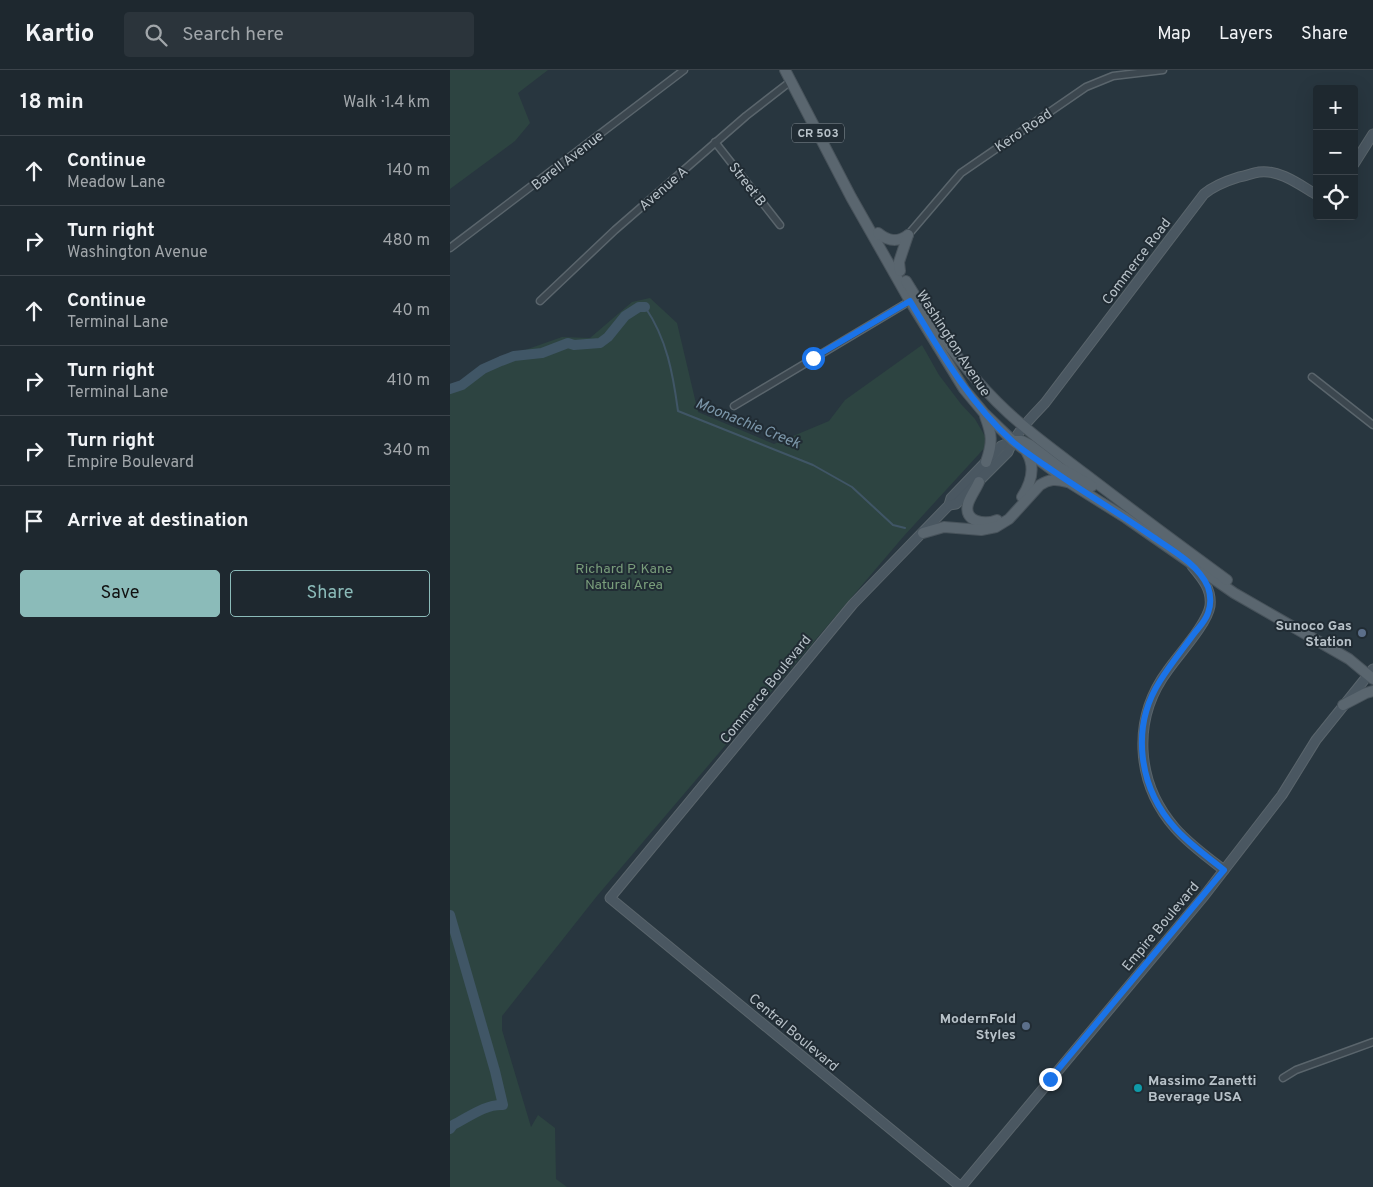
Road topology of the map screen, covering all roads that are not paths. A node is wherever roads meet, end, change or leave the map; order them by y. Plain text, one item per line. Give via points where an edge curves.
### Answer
1 (684, 70) edge
2 (785, 70) edge
3 (1164, 70) edge
4 (792, 75) edge
5 (1373, 134) edge
6 (715, 142) junction
7 (1358, 158) edge
8 (1313, 192) edge
9 (780, 225) dead end
10 (878, 233) junction
11 (908, 235) junction
12 (450, 248) edge
13 (900, 271) junction
14 (540, 301) dead end
15 (910, 301) junction
16 (1312, 377) dead end
17 (734, 406) dead end
18 (984, 413) junction
19 (1373, 425) edge
20 (1023, 426) junction
21 (1012, 441) junction
22 (1026, 452) junction
23 (986, 462) junction
24 (979, 482) junction
25 (1070, 483) junction
26 (1119, 500) junction
27 (949, 505) junction
28 (923, 533) junction
29 (1186, 560) junction
30 (1284, 623) junction
31 (1372, 674) edge
32 (1373, 691) edge
33 (1342, 705) junction
34 (1224, 870) junction
35 (610, 898) joint
36 (1373, 1042) edge
37 (1283, 1078) dead end
38 (961, 1187) edge

1 - 12 street, Barell Avenue
2 - 4 main road, Washington Avenue / CR 503
3 - 11 street, Kero Road via 1113,76 1086,87 961,173
4 - 6 street, Avenue A
4 - 10 main road, Washington Avenue / CR 503
4 - 15 main road, Washington Avenue / CR 503 via 856,206
5 - 7 street
6 - 9 street, Street B
6 - 14 street, Avenue A via 612,232
8 - 20 street, Commerce Road via 1284,176 1268,172 1227,180 1210,189 1045,403
10 - 11 main road via 892,241
10 - 13 main road, Washington Avenue / CR 503
11 - 13 main road via 899,262
13 - 20 main road, Washington Avenue / CR 503 via 950,347
15 - 17 street
15 - 18 main road, Washington Avenue / CR 503 via 960,382
16 - 19 street
18 - 21 main road, Washington Avenue / CR 503
18 - 23 main road via 992,438
20 - 21 street, Commerce Road
20 - 26 main road, Washington Avenue / CR 503
21 - 22 main road, Washington Avenue / CR 503
21 - 23 street, Commerce Boulevard via 1001,446
21 - 24 street, Commerce Boulevard via 1008,452
21 - 26 main road via 1030,445 1059,467
22 - 24 main road via 1032,467 1029,487 1004,516 990,522 979,523 973,519 967,505
22 - 25 main road, Washington Avenue / CR 503
23 - 27 street, Commerce Boulevard via 951,498
24 - 27 street, Commerce Boulevard via 956,504
25 - 28 main road via 1045,482 996,527 981,530 944,527
25 - 29 main road, Washington Avenue / CR 503
26 - 30 main road, Washington Avenue / CR 503
27 - 28 street, Commerce Boulevard
28 - 35 street, Commerce Boulevard via 841,618
29 - 30 main road, Washington Avenue / CR 503
29 - 34 street via 1204,580 1210,593 1210,607 1205,620 1153,693 1142,730 1142,758 1152,794 1169,820
30 - 31 main road, Washington Avenue / CR 503
31 - 33 street, Empire Boulevard
32 - 33 main road
33 - 34 street, Empire Boulevard via 1282,795
34 - 38 street, Empire Boulevard
35 - 38 street, Central Boulevard
36 - 37 street via 1296,1070

